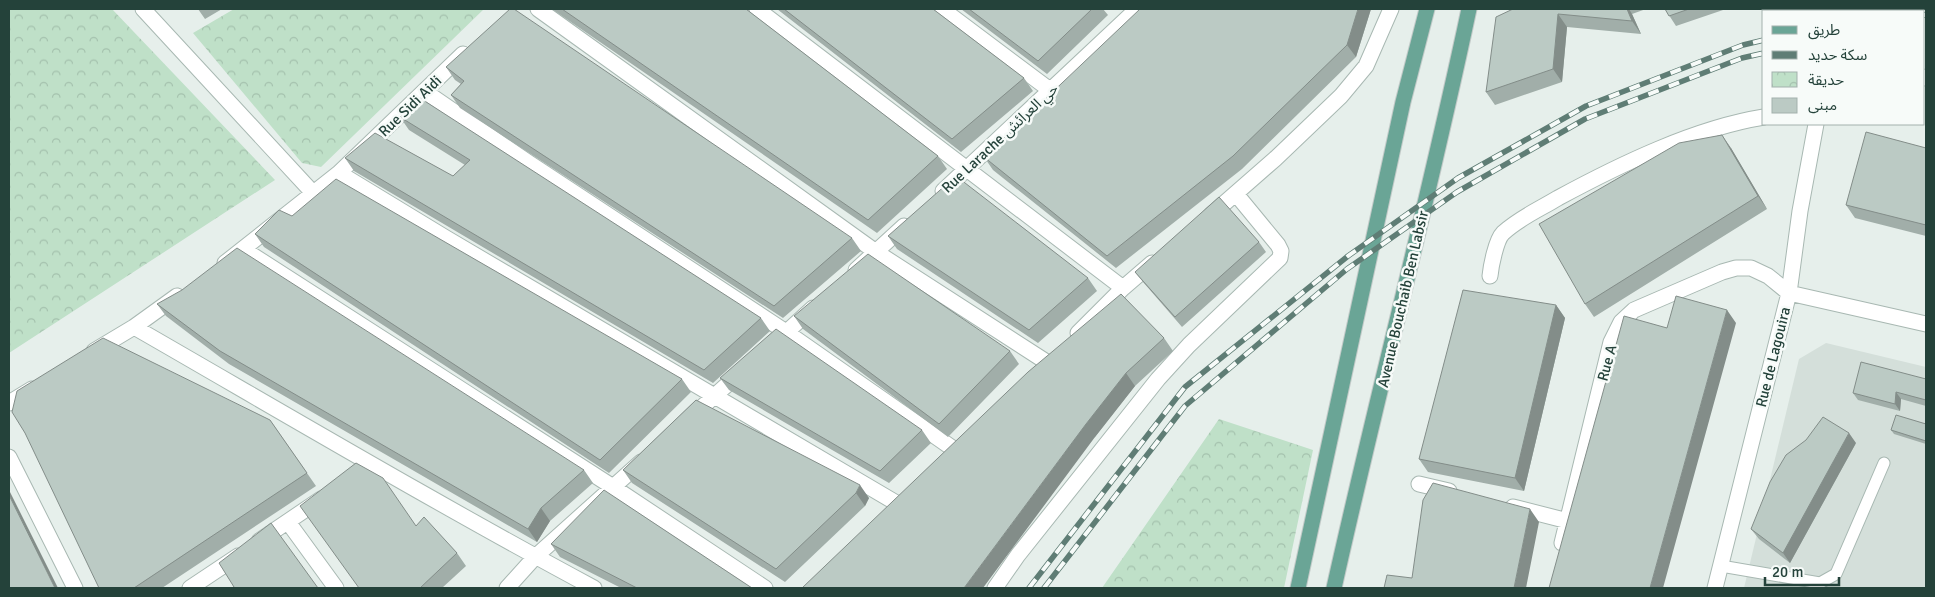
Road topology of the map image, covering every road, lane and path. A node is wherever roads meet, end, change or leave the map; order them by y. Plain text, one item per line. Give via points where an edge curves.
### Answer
1 (143, 9) edge
2 (538, 9) edge
3 (757, 9) edge
4 (942, 9) edge
5 (1391, 9) edge
6 (1426, 9) edge
7 (1469, 9) edge
8 (1131, 10) edge
9 (475, 43) edge
10 (1050, 90) junction
11 (424, 91) junction
12 (1762, 117) edge
13 (1816, 125) edge
14 (968, 169) junction
15 (339, 173) junction
16 (314, 194) junction
17 (1236, 194) junction
18 (932, 201) edge
19 (918, 214) edge
20 (1199, 224) edge
21 (243, 249) junction
22 (876, 252) junction
23 (1162, 255) edge
24 (215, 270) edge
25 (1490, 276) dead end
26 (842, 283) edge
27 (191, 286) edge
28 (1124, 288) junction
29 (1789, 293) junction
30 (821, 301) edge
31 (1926, 324) edge
32 (134, 327) junction
33 (786, 332) junction
34 (84, 358) edge
35 (1048, 363) junction
36 (1034, 376) edge
37 (42, 383) edge
38 (714, 397) junction
39 (9, 403) edge
40 (682, 425) edge
41 (654, 450) edge
42 (9, 457) edge
43 (1884, 463) dead end
44 (372, 464) junction
45 (941, 464) edge
46 (357, 475) edge
47 (1419, 484) dead end
48 (613, 487) junction
49 (334, 490) edge
50 (1466, 496) edge
51 (1503, 505) edge
52 (884, 517) edge
53 (1568, 521) junction
54 (288, 522) junction
55 (535, 557) junction
56 (1558, 559) edge
57 (1721, 566) junction
58 (75, 588) edge
59 (190, 588) edge
60 (336, 588) edge
61 (507, 588) edge
62 (594, 588) edge
63 (765, 588) edge
64 (995, 588) edge
65 (1298, 588) edge
66 (1334, 588) edge
67 (1715, 588) edge

1 - 16 street
2 - 22 street
3 - 14 street
4 - 10 street
5 - 17 street via 1366,66 1342,96
6 - 65 main road
7 - 66 main road, Avenue Bouchaib Ben Labsir via 1398,326
8 - 10 street, Rue Larache حي العرائش
9 - 11 street, Rue Sidi Aidi
10 - 14 street, Rue Larache حي العرائش
11 - 15 street, Rue Sidi Aidi
11 - 33 street
12 - 25 street via 1714,128 1601,175 1524,217 1502,234 1491,263
13 - 29 street, Rue de Lagouira
14 - 18 street, Rue Larache حي العرائش
14 - 28 street
15 - 16 street, Rue Sidi Aidi
15 - 38 street
16 - 21 street, Rue Sidi Aidi
17 - 20 street
17 - 64 street via 1278,245 1280,258 1158,379
19 - 22 street
21 - 24 street, Rue Sidi Aidi
21 - 48 street
22 - 26 street
22 - 35 street
23 - 28 street
27 - 32 street
28 - 35 street
29 - 31 street
29 - 53 street, Rue A via 1768,276 1751,268 1736,268 1634,310 1621,322 1611,342
29 - 57 street, Rue de Lagouira
30 - 33 street
32 - 34 street
32 - 44 street
33 - 38 street
33 - 45 street via 959,447
35 - 36 street
37 - 39 street
38 - 40 street
38 - 52 street via 901,500
41 - 48 street
42 - 58 street
43 - 57 lane via 1836,574 1820,583
44 - 46 street
44 - 55 street
47 - 50 street
48 - 55 street
48 - 63 street
49 - 54 street
51 - 53 street
53 - 56 street, Rue A
54 - 59 street
54 - 60 street
55 - 61 street
55 - 62 street
57 - 67 street, Rue de Lagouira

